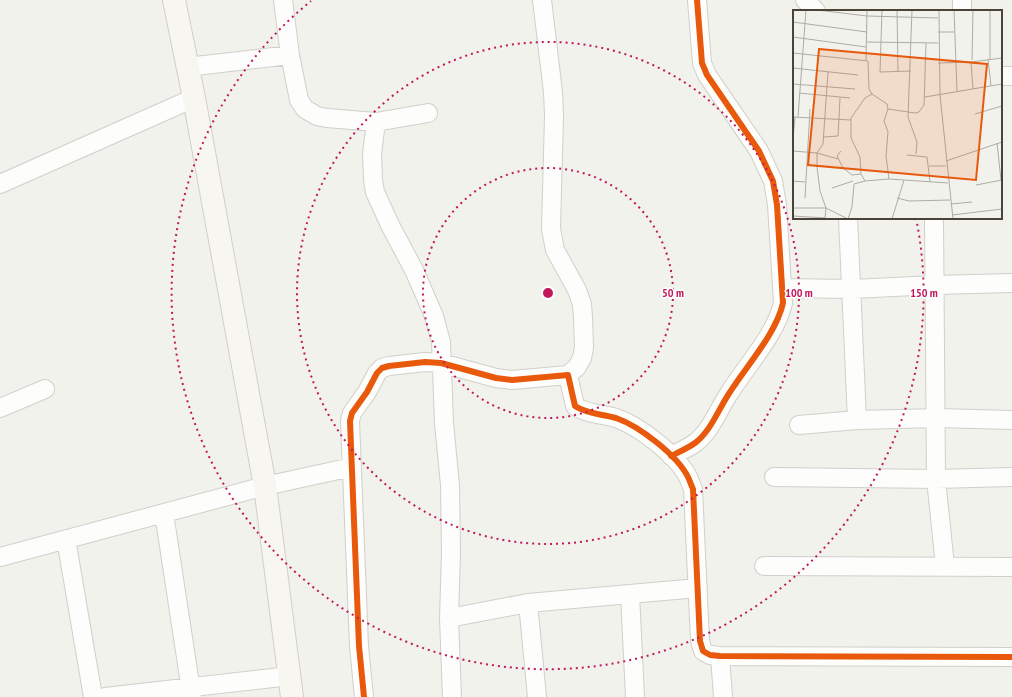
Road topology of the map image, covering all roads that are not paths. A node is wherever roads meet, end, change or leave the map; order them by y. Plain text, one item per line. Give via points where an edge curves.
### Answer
1 (174, 0) edge
2 (283, 0) edge
3 (542, 0) edge
4 (697, 0) edge
5 (805, 0) edge
6 (815, 10) edge
7 (290, 55) junction
8 (188, 67) junction
9 (194, 98) junction
10 (428, 113) dead end
11 (376, 122) junction
12 (0, 184) edge
13 (848, 219) edge
14 (934, 219) edge
15 (1012, 283) edge
16 (934, 285) junction
17 (783, 288) junction
18 (852, 289) junction
19 (441, 363) junction
20 (568, 375) junction
21 (45, 389) dead end
22 (0, 408) edge
23 (937, 418) junction
24 (857, 420) junction
25 (1012, 420) edge
26 (799, 425) dead end
27 (671, 456) junction
28 (352, 467) junction
29 (774, 477) dead end
30 (1012, 477) edge
31 (936, 479) junction
32 (265, 486) junction
33 (164, 513) junction
34 (66, 539) junction
35 (0, 557) edge
36 (764, 566) dead end
37 (945, 566) junction
38 (1012, 567) edge
39 (698, 588) junction
40 (630, 594) junction
41 (528, 603) junction
42 (449, 618) junction
43 (720, 656) junction
44 (1012, 657) edge
45 (291, 687) edge
46 (191, 692) edge
47 (93, 697) edge
48 (104, 697) edge
49 (364, 697) edge
50 (452, 697) edge
51 (537, 697) edge
52 (635, 697) edge
53 (723, 697) edge

1 - 8 main road
2 - 7 street
3 - 20 street via 554,116 551,229 555,250 577,290 583,317 582,358
4 - 17 street via 702,63 707,75 759,151 773,181
5 - 6 street
7 - 8 street
7 - 11 street via 299,100 306,109 327,118
8 - 9 main road
9 - 12 street
9 - 32 main road
10 - 11 street
11 - 19 street via 372,154 372,180 375,192 434,316 441,342
13 - 18 street
14 - 16 street
15 - 16 street
16 - 18 street
16 - 23 street
17 - 18 street
17 - 27 street via 781,314 707,430 696,443
18 - 24 street
19 - 20 street via 512,380
19 - 28 street via 405,364 382,368 377,373 352,413
19 - 42 street via 450,485
20 - 27 street via 575,406 627,423 643,432
21 - 22 street
23 - 24 street
23 - 25 street
23 - 31 street
24 - 26 street
27 - 39 street via 688,477 693,489
28 - 32 street
28 - 49 street
29 - 31 street
30 - 31 street
31 - 37 street
32 - 33 street
32 - 45 main road
33 - 34 street
33 - 46 street
34 - 35 street
34 - 47 street
36 - 37 street
37 - 38 street
39 - 40 street
39 - 43 street via 700,641 703,651
40 - 41 street
40 - 52 street
41 - 42 street
41 - 51 street
42 - 50 street
43 - 44 street
43 - 53 street
45 - 46 street
46 - 48 street

